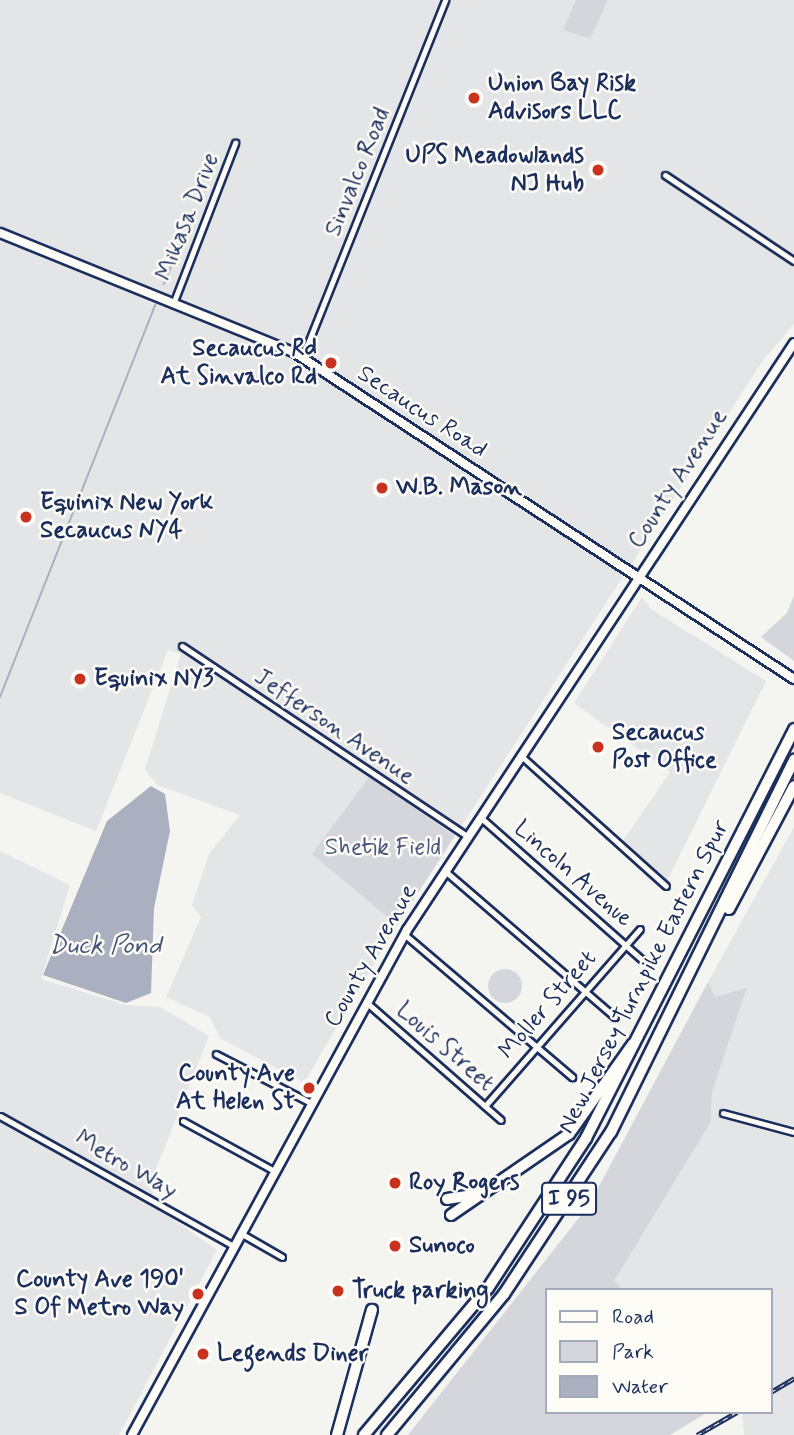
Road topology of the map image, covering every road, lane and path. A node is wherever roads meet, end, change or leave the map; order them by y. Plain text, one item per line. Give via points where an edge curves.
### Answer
1 (445, 0) edge
2 (235, 143) dead end
3 (665, 175) dead end
4 (0, 233) edge
5 (794, 261) edge
6 (173, 304) junction
7 (794, 343) edge
8 (302, 358) junction
9 (638, 576) junction
10 (181, 646) dead end
11 (794, 679) edge
12 (794, 721) edge
13 (794, 729) edge
14 (789, 740) junction
15 (520, 755) junction
16 (794, 762) edge
17 (794, 786) edge
18 (480, 817) junction
19 (467, 836) junction
20 (445, 871) junction
21 (666, 886) dead end
22 (640, 929) dead end
23 (404, 934) junction
24 (710, 937) junction
25 (625, 942) junction
26 (641, 959) dead end
27 (583, 990) junction
28 (365, 1001) junction
29 (658, 1006) junction
30 (615, 1017) dead end
31 (534, 1045) junction
32 (216, 1054) dead end
33 (572, 1077) dead end
34 (311, 1103) junction
35 (485, 1106) junction
36 (723, 1113) dead end
37 (0, 1115) edge
38 (501, 1120) dead end
39 (183, 1121) dead end
40 (794, 1132) edge
41 (276, 1172) junction
42 (484, 1193) junction
43 (447, 1199) dead end
44 (451, 1215) dead end
45 (242, 1234) junction
46 (235, 1247) junction
47 (282, 1257) dead end
48 (373, 1310) dead end
49 (132, 1435) edge
50 (338, 1435) edge
51 (364, 1435) edge
52 (387, 1435) edge

1 - 8 street, Sinvalco Road
2 - 6 street, Mikasa Drive
3 - 5 street
4 - 6 main road, Secaucus Road
6 - 8 main road, Secaucus Road
7 - 9 main road, County Avenue
8 - 9 main road, Secaucus Road
9 - 11 main road, Secaucus Road
9 - 15 main road, County Avenue
10 - 19 street, Jefferson Avenue
12 - 14 highway
13 - 14 highway, New Jersey Turnpike Eastern Spur / I 95
14 - 29 highway, New Jersey Turnpike Eastern Spur / I 95
15 - 18 main road, County Avenue
15 - 21 street
16 - 24 highway, New Jersey Turnpike Eastern Spur / I 95
17 - 24 highway
18 - 19 main road, County Avenue
18 - 25 street, Lincoln Avenue
19 - 20 main road, County Avenue
20 - 23 main road, County Avenue
20 - 27 street
22 - 25 street, Moller Street
23 - 28 main road, County Avenue
23 - 31 street
24 - 52 highway, New Jersey Turnpike Eastern Spur / I 95 via 640,1080 564,1208 486,1318
25 - 26 street, Lincoln Avenue
25 - 27 street, Moller Street
27 - 30 street
27 - 31 street, Moller Street
28 - 34 main road, County Avenue
28 - 35 street, Louis Street
29 - 42 highway via 580,1123
29 - 51 highway, New Jersey Turnpike Eastern Spur / I 95 via 602,1112 505,1264
31 - 33 street
31 - 35 street, Moller Street
32 - 34 street
34 - 41 main road, County Avenue
35 - 38 street, Louis Street
36 - 40 street
37 - 46 street, Metro Way
39 - 41 street
41 - 45 main road, County Avenue
42 - 43 highway
42 - 44 highway
45 - 46 main road, County Avenue
45 - 47 street
46 - 49 main road, County Avenue
48 - 50 highway

